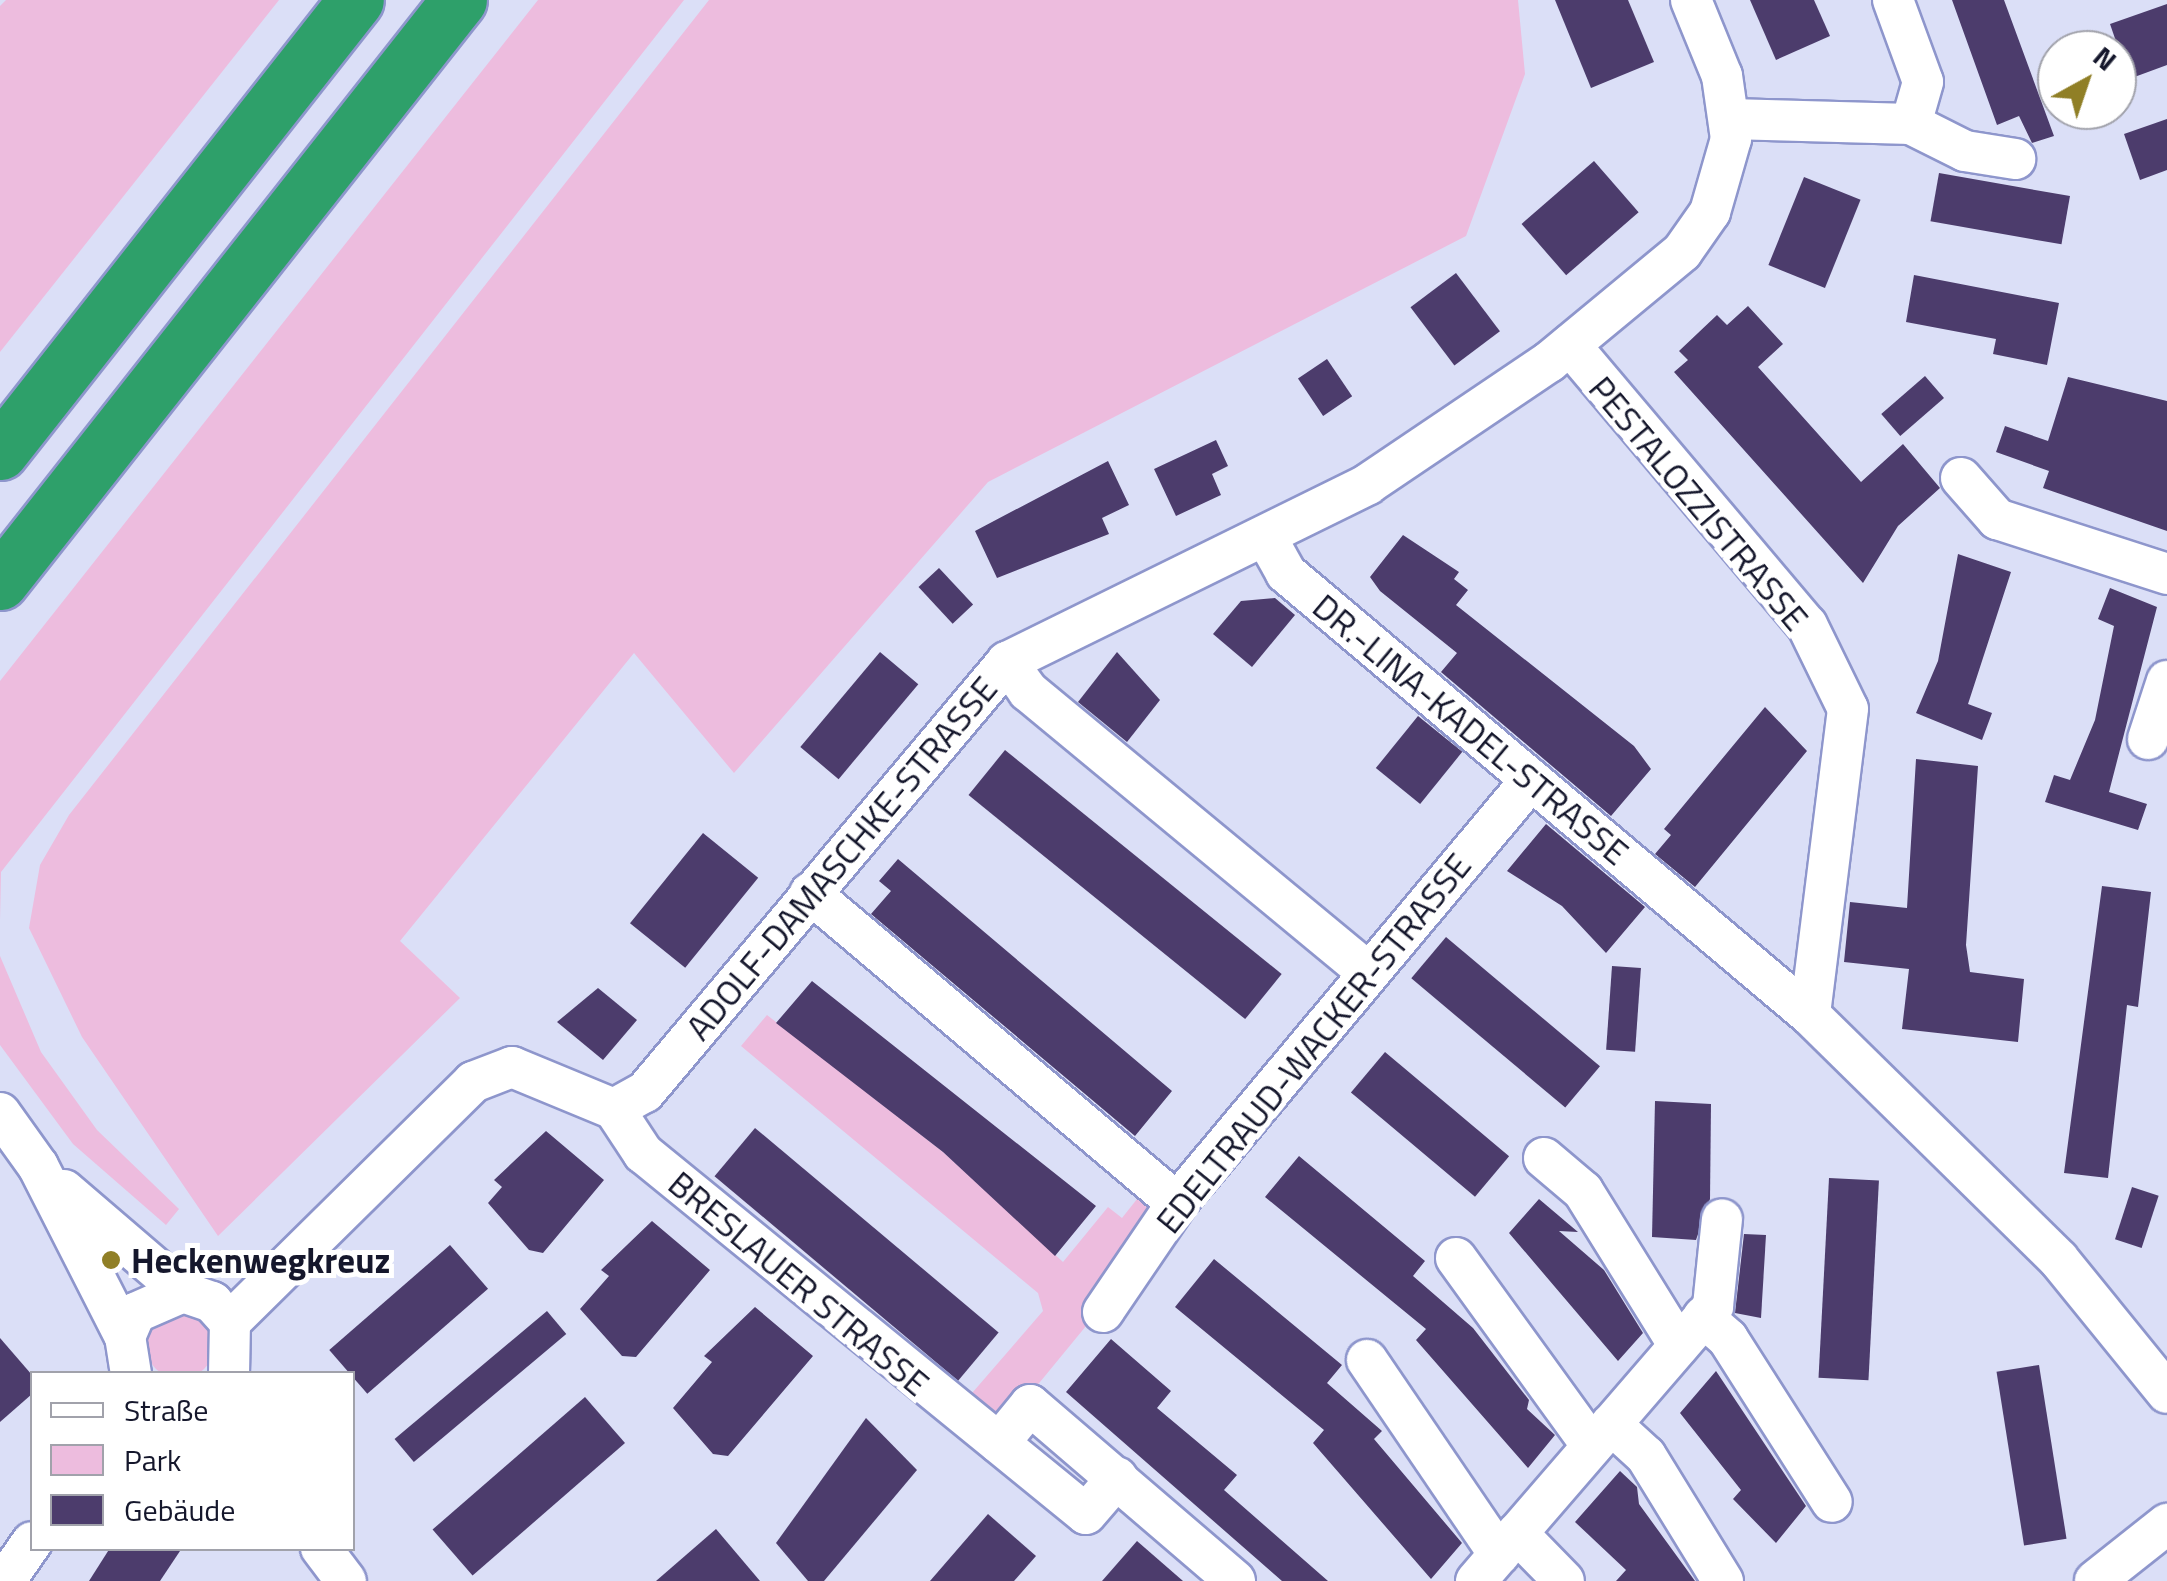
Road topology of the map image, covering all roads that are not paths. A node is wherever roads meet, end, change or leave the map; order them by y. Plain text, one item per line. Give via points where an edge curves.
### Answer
1 (356, 0) edge
2 (459, 0) edge
3 (1691, 0) edge
4 (1894, 0) edge
5 (1730, 119) junction
6 (1911, 124) junction
7 (2015, 160) dead end
8 (1570, 345) junction
9 (0, 452) edge
10 (1961, 478) dead end
11 (1266, 537) junction
12 (2167, 574) edge
13 (0, 582) edge
14 (1006, 662) junction
15 (2167, 681) edge
16 (2148, 739) dead end
17 (1531, 780) junction
18 (810, 893) junction
19 (1369, 973) junction
20 (1810, 1015) junction
21 (614, 1109) junction
22 (0, 1113) edge
23 (1544, 1158) dead end
24 (38, 1166) junction
25 (1178, 1203) junction
26 (1722, 1219) dead end
27 (1456, 1258) dead end
28 (182, 1292) junction
29 (1103, 1312) dead end
30 (1698, 1323) junction
31 (128, 1355) edge
32 (233, 1358) edge
33 (1367, 1360) dead end
34 (2167, 1393) edge
35 (1601, 1435) junction
36 (1832, 1502) dead end
37 (2167, 1524) edge
38 (323, 1551) edge
39 (1497, 1556) edge
40 (346, 1581) edge
41 (1235, 1581) edge
42 (1564, 1581) edge
43 (1723, 1581) edge
44 (2096, 1581) edge

1 - 9 highway
2 - 13 highway
3 - 5 street, ADOLF-DAMASCHKE-STRASSE
4 - 6 street via 1923,82
5 - 6 street
5 - 8 street, ADOLF-DAMASCHKE-STRASSE via 1726,170 1691,238
6 - 7 street via 1965,150
8 - 11 street, ADOLF-DAMASCHKE-STRASSE via 1368,484
8 - 20 street, PESTALOZZISTRASSE via 1807,625 1848,709
10 - 12 street via 1997,518
11 - 14 street, ADOLF-DAMASCHKE-STRASSE
11 - 17 street, DR.-LINA-KADEL-STRASSE via 1286,573
14 - 18 street, ADOLF-DAMASCHKE-STRASSE
14 - 19 street via 1028,691
15 - 16 street
17 - 19 street, EDELTRAUD-WACKER-STRASSE
17 - 20 street, DR.-LINA-KADEL-STRASSE
18 - 21 street, ADOLF-DAMASCHKE-STRASSE via 644,1092
18 - 25 street
19 - 25 street, EDELTRAUD-WACKER-STRASSE
20 - 34 street via 2059,1260
21 - 32 street via 512,1066 473,1082
21 - 41 street, BRESLAUER STRASSE via 643,1153 999,1443 1030,1405
22 - 24 street
23 - 30 street via 1583,1192
24 - 28 street
24 - 31 street
25 - 29 street, EDELTRAUD-WACKER-STRASSE
26 - 30 street
27 - 35 street
28 - 31 street via 145,1304
28 - 32 street via 212,1302
30 - 35 street
30 - 36 street via 1728,1339
33 - 39 street
35 - 39 street
35 - 43 street via 1646,1456
37 - 44 street
38 - 40 street
39 - 42 street

